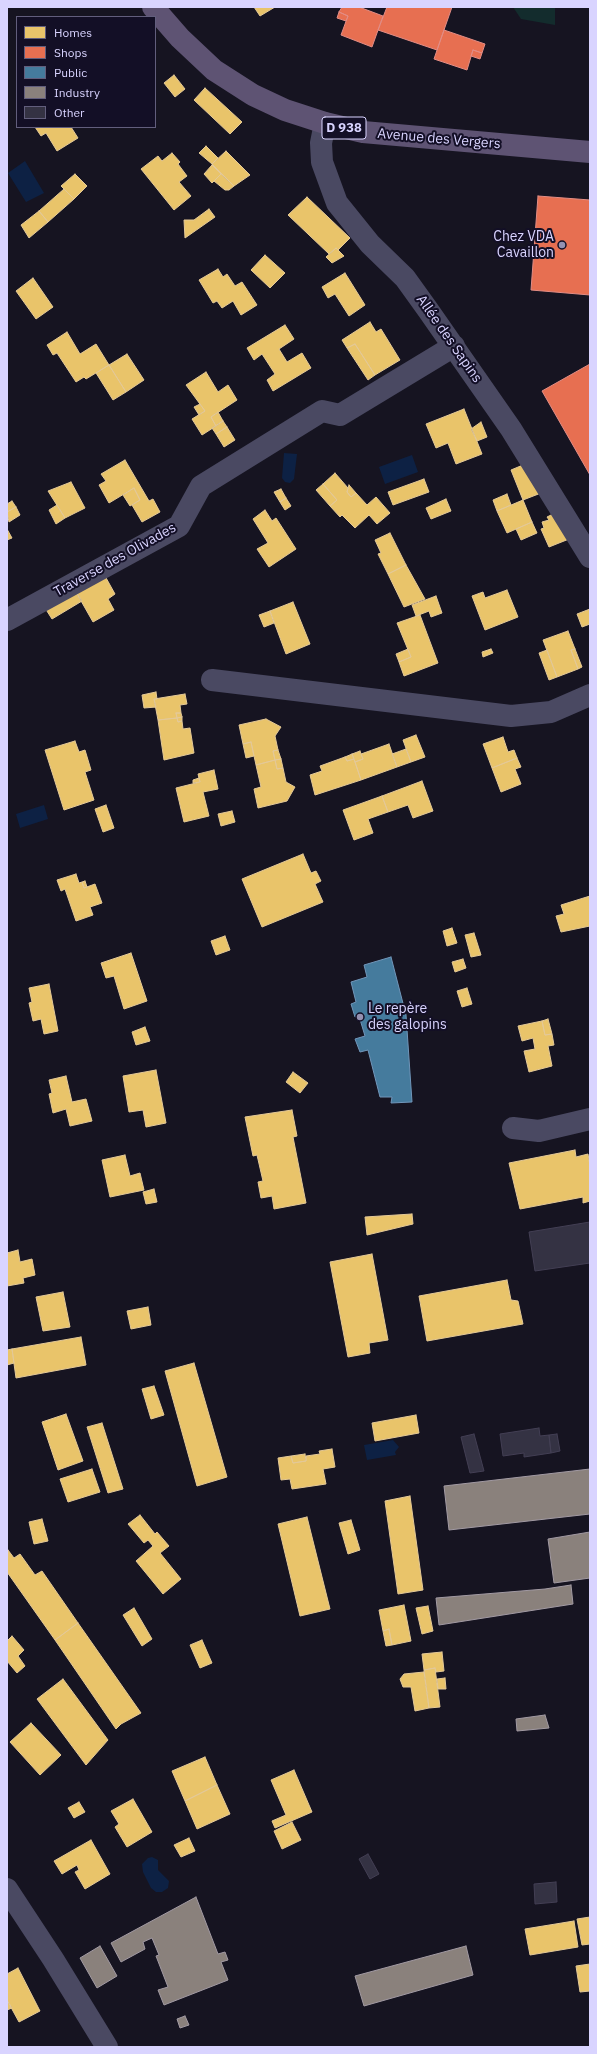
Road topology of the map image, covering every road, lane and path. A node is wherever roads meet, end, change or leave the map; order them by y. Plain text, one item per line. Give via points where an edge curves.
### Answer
1 (153, 7) edge
2 (325, 124) junction
3 (585, 150) edge
4 (454, 346) junction
5 (590, 557) edge
6 (7, 620) edge
7 (212, 680) dead end
8 (590, 695) edge
9 (590, 1119) edge
10 (514, 1128) dead end
11 (7, 1889) edge
12 (107, 2047) edge

1 - 2 main road, Avenue des Vergers / D 938 via 180,38 214,70 253,95
2 - 3 main road, Avenue des Vergers / D 938 via 363,132
2 - 4 street, Allée des Sapins via 321,143 322,162 337,203 370,244 405,278
4 - 5 street, Allée des Sapins via 511,429
4 - 6 street, Traverse des Olivades via 340,415 322,411 201,486 179,526
7 - 8 street via 512,716 551,712
9 - 10 street via 539,1131
11 - 12 street

